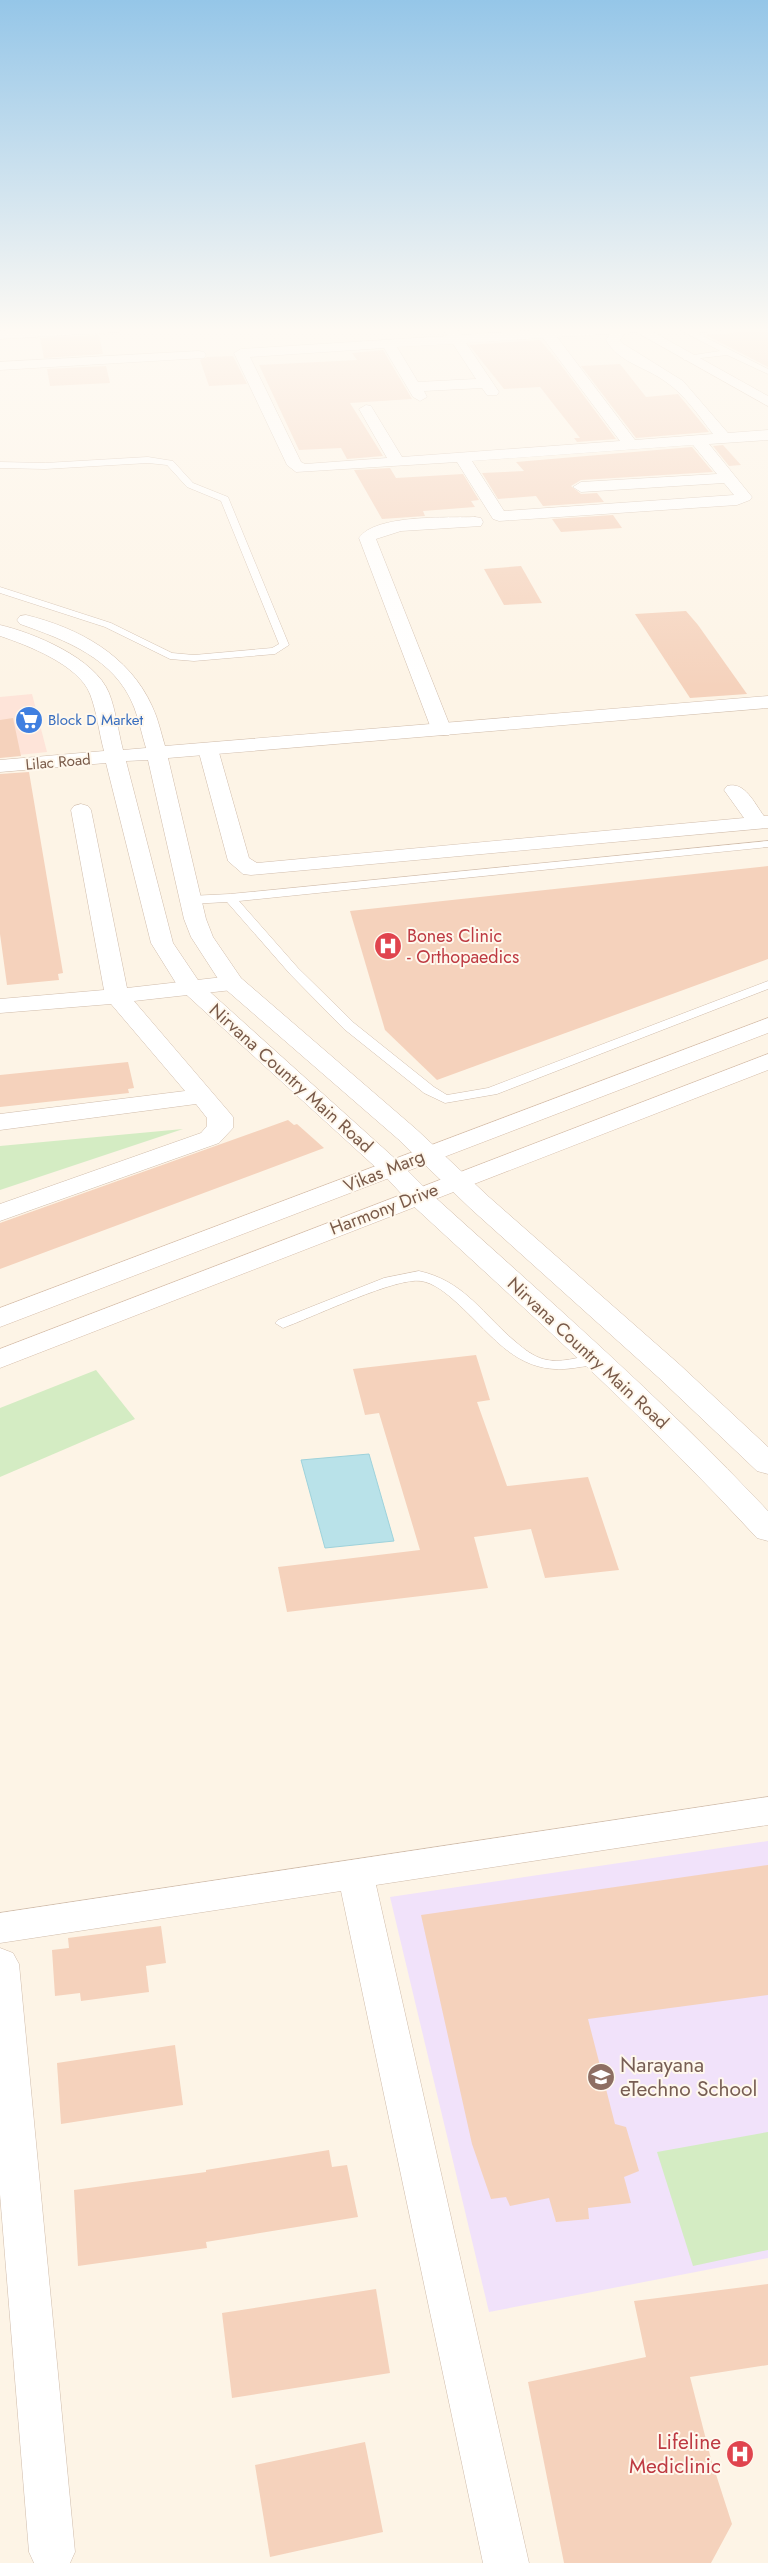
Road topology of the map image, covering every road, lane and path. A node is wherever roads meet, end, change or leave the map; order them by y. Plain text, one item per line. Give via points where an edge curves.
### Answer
1 (287, 448) edge
2 (389, 448) edge
3 (608, 448) edge
4 (704, 448) edge
5 (558, 451) junction
6 (461, 457) junction
7 (398, 462) junction
8 (0, 465) edge
9 (729, 478) junction
10 (580, 487) junction
11 (598, 509) junction
12 (475, 522) dead end
13 (0, 590) edge
14 (0, 613) edge
15 (0, 630) edge
16 (768, 702) edge
17 (442, 731) junction
18 (208, 749) junction
19 (157, 753) junction
20 (117, 757) junction
21 (0, 766) edge
22 (734, 790) dead end
23 (81, 810) dead end
24 (763, 822) edge
25 (768, 844) edge
26 (230, 898) junction
27 (190, 900) junction
28 (232, 983) junction
29 (768, 985) edge
30 (191, 988) junction
31 (117, 996) junction
32 (0, 1006) edge
33 (768, 1025) edge
34 (768, 1061) edge
35 (202, 1096) junction
36 (0, 1122) edge
37 (429, 1153) junction
38 (392, 1168) junction
39 (457, 1181) junction
40 (418, 1196) junction
41 (0, 1213) edge
42 (0, 1318) edge
43 (283, 1323) dead end
44 (0, 1359) edge
45 (596, 1360) junction
46 (768, 1464) edge
47 (768, 1530) edge
48 (768, 1811) edge
49 (355, 1874) junction
50 (0, 1928) edge
51 (0, 1964) edge
52 (52, 2552) dead end
53 (506, 2563) edge

1 - 7 street via 295,465 302,468
2 - 7 street
3 - 5 street
4 - 9 street
5 - 6 street
5 - 10 street
6 - 7 street
6 - 11 street via 499,516
8 - 13 lane via 45,466 148,460 170,463 190,485 225,499 284,646 275,651 176,657 108,625
9 - 10 street
9 - 11 street via 744,497
10 - 11 street
12 - 17 street via 388,528 367,538
14 - 19 street, Nirvana Country Main Road via 68,635 109,660 122,672 143,706
15 - 20 street, Nirvana Country Main Road via 49,647 90,678 99,692
16 - 17 street, Lilac Road
17 - 18 street, Lilac Road
18 - 19 street, Lilac Road
18 - 24 street via 239,860 251,869
19 - 20 street, Lilac Road
19 - 27 street, Nirvana Country Main Road
20 - 21 street, Lilac Road
20 - 30 street, Nirvana Country Main Road via 160,936
22 - 24 street
23 - 31 street
25 - 26 lane
26 - 27 lane
26 - 29 lane via 294,971 349,1026 429,1090 445,1099 492,1091
27 - 28 street, Nirvana Country Main Road via 202,938
28 - 30 street
28 - 37 street, Nirvana Country Main Road
30 - 31 street
30 - 38 street, Nirvana Country Main Road
31 - 32 street
31 - 35 street
33 - 37 street, Vikas Marg
34 - 39 street, Harmony Drive
35 - 36 street
35 - 41 street via 220,1118 220,1128 210,1138
37 - 38 street, Vikas Marg
37 - 39 street, Nirvana Country Main Road
38 - 40 street, Nirvana Country Main Road
38 - 42 street, Vikas Marg
39 - 40 street, Harmony Drive
39 - 46 street, Nirvana Country Main Road via 670,1371
40 - 44 street, Harmony Drive
40 - 45 street, Nirvana Country Main Road
43 - 45 lane via 389,1281 421,1276 444,1284 503,1341 531,1361 556,1365
45 - 47 street, Nirvana Country Main Road via 714,1472
48 - 49 street
49 - 50 street
49 - 53 street
51 - 52 street

